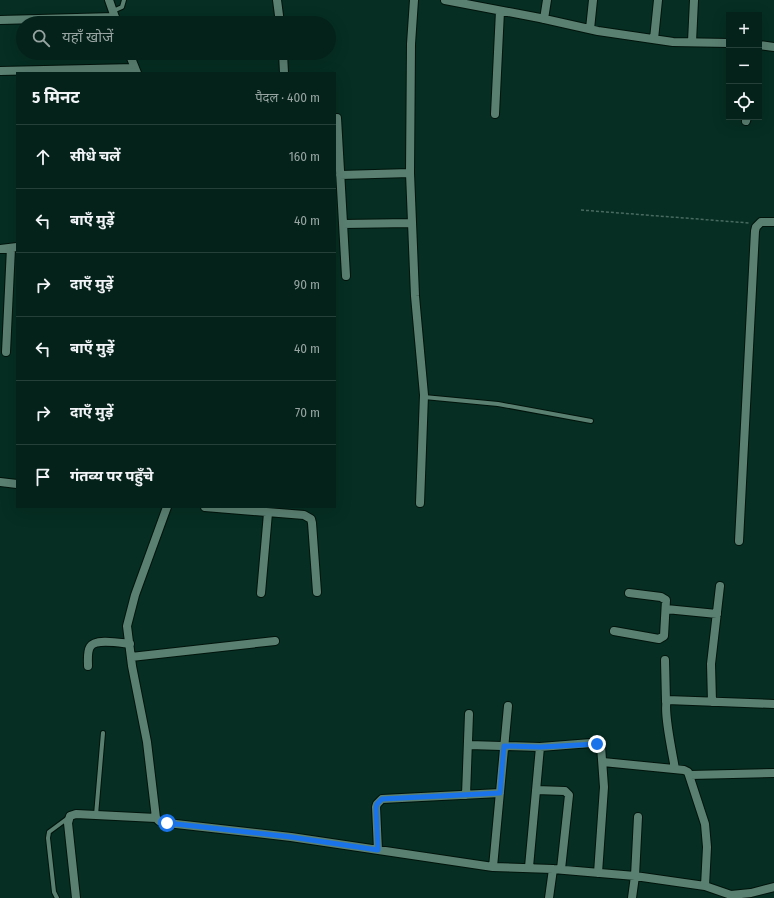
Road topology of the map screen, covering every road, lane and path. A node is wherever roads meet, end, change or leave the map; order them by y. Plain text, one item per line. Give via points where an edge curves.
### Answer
1 (108, 0) edge
2 (124, 0) edge
3 (277, 0) edge
4 (414, 0) edge
5 (448, 0) edge
6 (547, 0) edge
7 (592, 0) edge
8 (658, 0) edge
9 (694, 0) edge
10 (500, 11) junction
11 (115, 16) edge
12 (116, 16) edge
13 (279, 16) edge
14 (544, 19) junction
15 (0, 20) edge
16 (16, 20) edge
17 (590, 29) junction
18 (654, 39) junction
19 (692, 42) junction
20 (726, 43) edge
21 (762, 46) edge
22 (774, 47) edge
23 (132, 60) edge
24 (283, 60) edge
25 (136, 70) edge
26 (0, 71) edge
27 (284, 72) edge
28 (495, 114) dead end
29 (337, 118) dead end
30 (410, 174) junction
31 (340, 175) junction
32 (581, 210) dead end
33 (774, 222) edge
34 (411, 223) junction
35 (343, 224) junction
36 (759, 224) junction
37 (14, 248) edge
38 (0, 249) edge
39 (346, 276) dead end
40 (6, 352) dead end
41 (424, 397) junction
42 (591, 421) dead end
43 (0, 482) edge
44 (16, 484) edge
45 (420, 503) dead end
46 (167, 508) edge
47 (216, 508) edge
48 (268, 513) junction
49 (739, 541) dead end
50 (720, 586) dead end
51 (317, 592) dead end
52 (261, 593) dead end
53 (629, 593) dead end
54 (666, 609) junction
55 (717, 614) junction
56 (614, 631) dead end
57 (275, 641) dead end
58 (130, 644) junction
59 (131, 657) junction
60 (665, 660) dead end
61 (88, 666) dead end
62 (666, 702) junction
63 (712, 702) junction
64 (774, 704) edge
65 (508, 706) dead end
66 (469, 714) dead end
67 (104, 733) dead end
68 (469, 745) junction
69 (504, 746) junction
70 (540, 747) junction
71 (603, 762) junction
72 (675, 769) junction
73 (774, 773) edge
74 (690, 775) junction
75 (536, 790) junction
76 (500, 793) junction
77 (466, 795) junction
78 (96, 816) junction
79 (638, 817) dead end
80 (68, 818) junction
81 (156, 818) junction
82 (378, 850) junction
83 (493, 867) junction
84 (529, 867) junction
85 (557, 869) junction
86 (598, 873) junction
87 (635, 876) junction
88 (705, 886) junction
89 (774, 887) edge
90 (57, 898) edge
91 (76, 898) edge
92 (549, 898) edge
93 (632, 898) edge

1 - 11 street
2 - 12 lane
3 - 13 street
4 - 30 street
5 - 10 street
6 - 14 street
7 - 17 street
8 - 18 street
9 - 19 street
10 - 14 street
10 - 28 street
14 - 17 street
15 - 16 street
17 - 18 street
18 - 19 street
19 - 20 street
21 - 22 street
23 - 25 street
24 - 27 street
25 - 26 street
29 - 31 street
30 - 31 street
30 - 34 street
31 - 35 street
32 - 36 path
33 - 36 street
34 - 35 street
34 - 41 street
35 - 39 street
36 - 49 street via 754,238
37 - 38 street
37 - 40 street
41 - 42 lane via 498,404
41 - 45 street
43 - 44 street
46 - 58 street via 135,594 127,626
47 - 48 street
48 - 51 street via 304,515 311,519
48 - 52 street
50 - 55 street
53 - 54 street via 664,598
54 - 55 street
54 - 56 street via 662,638
55 - 63 street via 711,664
57 - 59 street
58 - 59 street
58 - 61 street via 94,644 89,648
59 - 81 street via 147,742
60 - 62 street
62 - 63 street via 669,699
62 - 72 street
63 - 64 street
65 - 69 street
66 - 68 street
67 - 78 lane
68 - 69 street
68 - 77 street
69 - 70 street
69 - 76 street
70 - 71 street via 597,744 601,746
70 - 75 street
71 - 72 street
71 - 86 street via 604,787
72 - 74 street via 686,771
73 - 74 street
74 - 88 street via 706,829
75 - 84 street
75 - 85 street via 565,791 568,795
76 - 77 street
76 - 83 street
77 - 82 street via 382,799 376,808
78 - 80 street via 72,814
78 - 81 street
79 - 87 street
80 - 90 lane via 50,832 48,838 54,892
80 - 91 street
81 - 82 street via 167,823
82 - 83 street
83 - 84 street
84 - 85 street
85 - 86 street
85 - 92 street
86 - 87 street
87 - 88 street
87 - 93 street
88 - 89 street via 731,895

